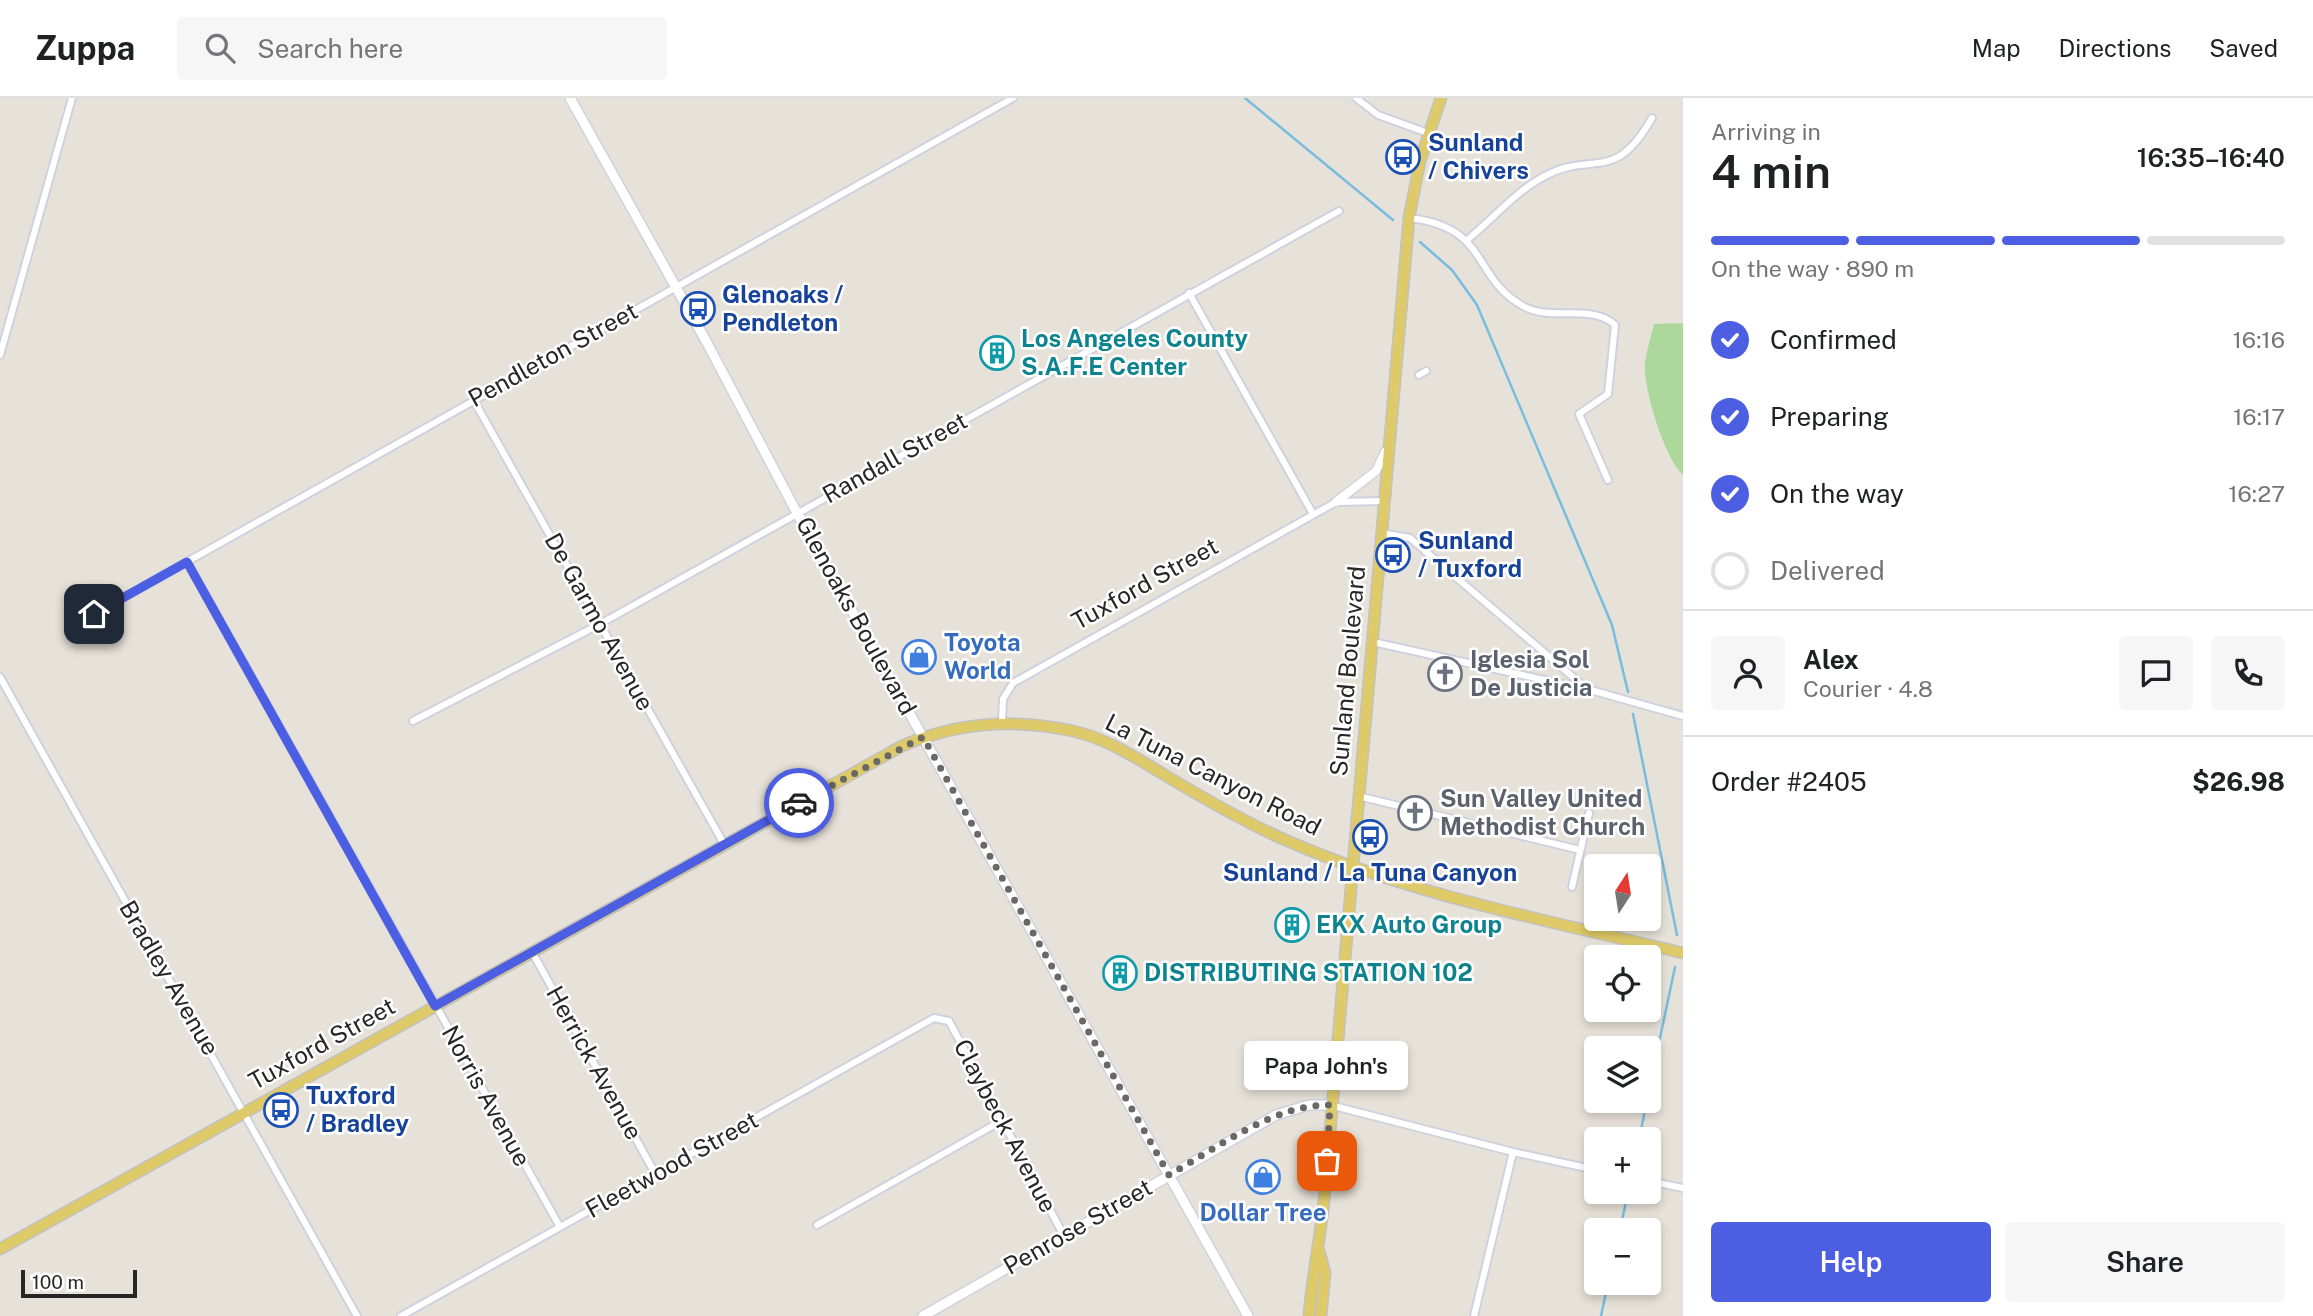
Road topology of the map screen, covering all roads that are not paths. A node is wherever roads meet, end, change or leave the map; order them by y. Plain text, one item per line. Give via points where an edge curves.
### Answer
1 (72, 98) edge
2 (570, 98) edge
3 (1013, 98) edge
4 (1356, 98) edge
5 (1441, 98) edge
6 (1652, 118) dead end
7 (1428, 133) junction
8 (1339, 211) dead end
9 (1409, 218) junction
10 (1467, 240) junction
11 (676, 288) junction
12 (1189, 293) junction
13 (0, 355) edge
14 (473, 399) junction
15 (1391, 429) junction
16 (1608, 480) dead end
17 (1384, 501) junction
18 (1336, 502) junction
19 (797, 513) junction
20 (1313, 514) junction
21 (1381, 533) junction
22 (187, 562) junction
23 (94, 614) dead end
24 (600, 624) junction
25 (1373, 642) junction
26 (0, 677) edge
27 (1587, 689) junction
28 (1683, 716) edge
29 (413, 721) dead end
30 (1002, 723) junction
31 (923, 737) junction
32 (1358, 796) junction
33 (1589, 813) dead end
34 (724, 844) junction
35 (1580, 849) junction
36 (1352, 866) junction
37 (1572, 887) dead end
38 (532, 952) junction
39 (1683, 953) edge
40 (435, 1006) junction
41 (942, 1018) joint
42 (1330, 1105) junction
43 (244, 1111) junction
44 (1003, 1120) junction
45 (1513, 1152) junction
46 (1584, 1167) edge
47 (656, 1175) junction
48 (1169, 1175) junction
49 (1661, 1184) edge
50 (1683, 1188) edge
51 (817, 1225) dead end
52 (560, 1227) junction
53 (1064, 1236) junction
54 (0, 1249) edge
55 (1319, 1251) junction
56 (357, 1316) edge
57 (401, 1316) edge
58 (923, 1316) edge
59 (1248, 1316) edge
60 (1309, 1316) edge
61 (1321, 1316) edge
62 (1474, 1316) edge

1 - 13 street
2 - 11 main road, Glenoaks Boulevard
3 - 11 street, Pendleton Street
4 - 7 street via 1378,115
5 - 7 main road, Sunland Boulevard
6 - 10 street via 1627,153 1611,162 1544,176
7 - 9 main road, Sunland Boulevard
8 - 12 street, Randall Street
9 - 10 street via 1431,220
9 - 15 main road, Sunland Boulevard
10 - 16 street via 1520,304 1540,313 1596,314 1615,325 1608,394 1579,414
11 - 14 street, Pendleton Street
11 - 19 main road, Glenoaks Boulevard
12 - 19 street, Randall Street
12 - 20 street
14 - 22 street, Pendleton Street
14 - 24 street, De Garmo Avenue
15 - 17 main road, Sunland Boulevard
15 - 18 street, Tuxford Street via 1376,471
17 - 18 street, Tuxford Street
17 - 21 main road, Sunland Boulevard
18 - 20 street, Tuxford Street
19 - 24 street, Randall Street
19 - 31 main road, Glenoaks Boulevard
20 - 30 street, Tuxford Street via 1013,683 1003,699
21 - 25 main road, Sunland Boulevard
21 - 27 street via 1410,538
22 - 23 street, Pendleton Street
22 - 40 street, Norris Avenue
24 - 29 street, Randall Street
24 - 34 street, De Garmo Avenue
25 - 27 street
25 - 32 main road, Sunland Boulevard
26 - 43 street, Bradley Avenue
27 - 28 street
30 - 31 main road, La Tuna Canyon Road
30 - 36 main road, La Tuna Canyon Road via 1045,725 1095,738 1268,832
31 - 34 main road, Tuxford Street
31 - 48 main road, Glenoaks Boulevard
32 - 35 street
32 - 36 main road, Sunland Boulevard
33 - 35 street
34 - 38 main road, Tuxford Street
35 - 37 street
36 - 39 main road, La Tuna Canyon Road via 1429,891
36 - 42 main road, Sunland Boulevard
38 - 40 main road, Tuxford Street
38 - 47 street, Herrick Avenue
40 - 43 main road, Tuxford Street
40 - 52 street, Norris Avenue
41 - 44 street, Claybeck Avenue via 948,1021
41 - 47 street, Fleetwood Street via 933,1018
42 - 45 street, Penrose Street
42 - 48 main road, Penrose Street via 1310,1105 1276,1115
42 - 55 main road, Sunland Boulevard
43 - 54 main road, Tuxford Street
43 - 56 street, Bradley Avenue
44 - 51 street
44 - 53 street, Claybeck Avenue
45 - 46 street, Penrose Street
45 - 62 street
47 - 52 street, Fleetwood Street
48 - 53 main road, Penrose Street
48 - 59 main road, Glenoaks Boulevard
49 - 50 street
52 - 57 street, Fleetwood Street
53 - 58 main road, Penrose Street
55 - 60 main road, Sunland Boulevard via 1313,1263
55 - 61 main road, Sunland Boulevard via 1325,1273

